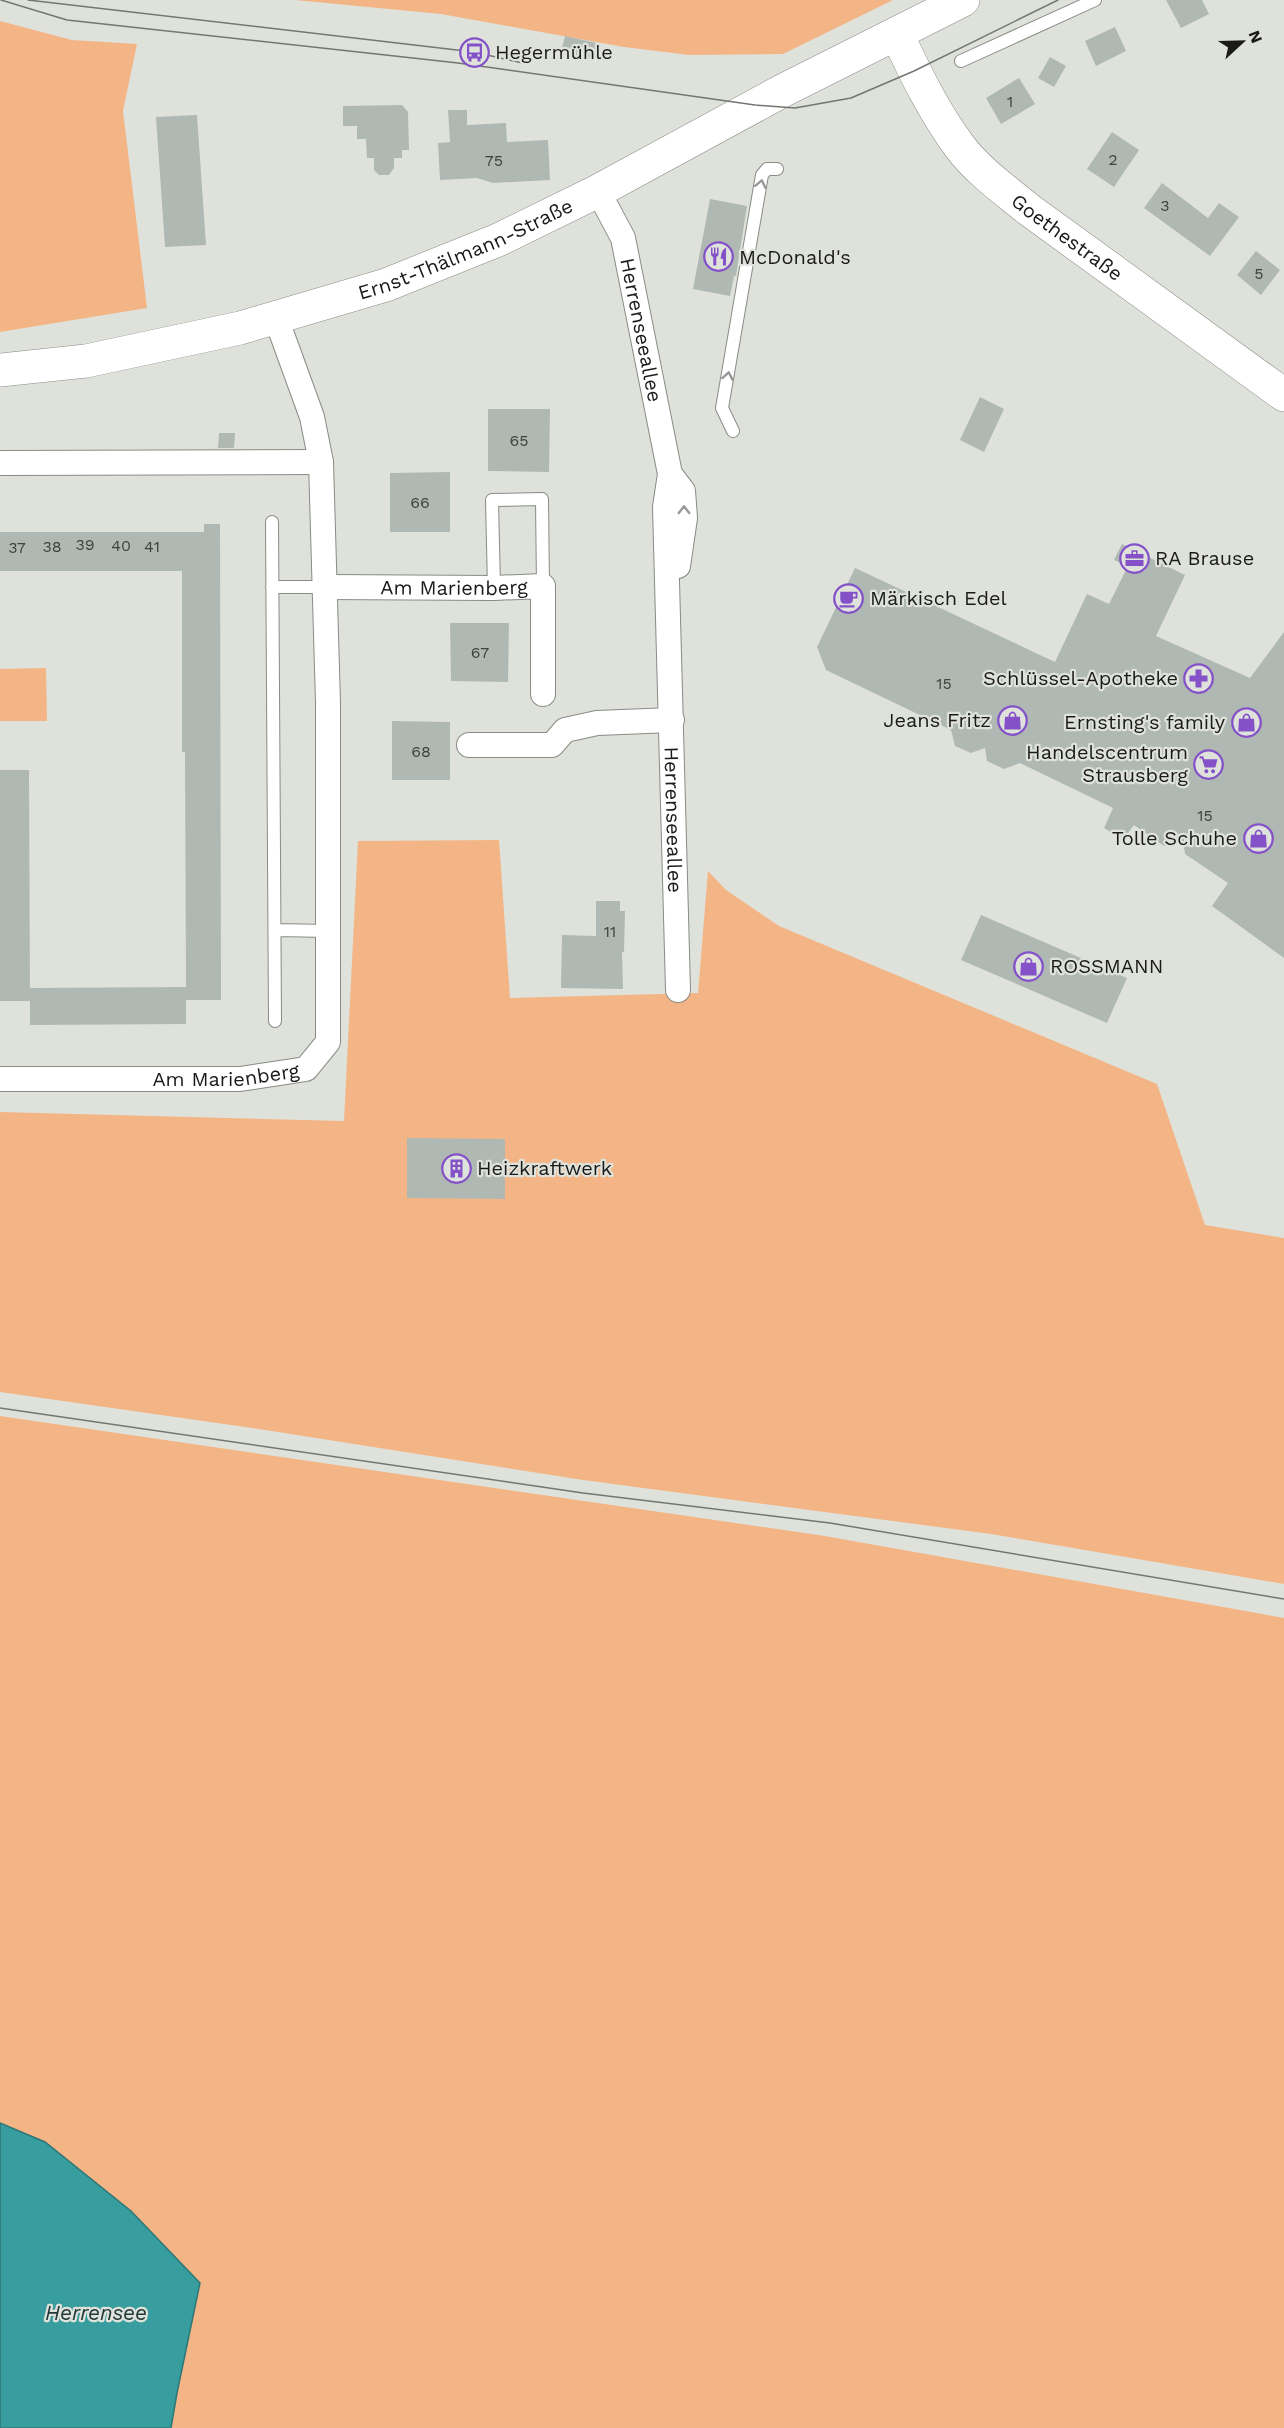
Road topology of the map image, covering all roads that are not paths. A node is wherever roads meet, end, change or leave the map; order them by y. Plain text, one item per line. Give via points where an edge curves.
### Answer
1 (963, 0) edge
2 (1095, 0) edge
3 (897, 34) junction
4 (961, 61) dead end
5 (777, 169) dead end
6 (598, 191) junction
7 (276, 318) junction
8 (0, 370) edge
9 (1284, 396) edge
10 (734, 431) dead end
11 (321, 462) junction
12 (0, 463) edge
13 (272, 522) dead end
14 (543, 586) junction
15 (272, 587) junction
16 (327, 587) junction
17 (494, 588) junction
18 (543, 694) dead end
19 (672, 720) junction
20 (469, 745) dead end
21 (276, 930) junction
22 (330, 931) junction
23 (678, 990) dead end
24 (275, 1021) dead end
25 (0, 1079) edge

1 - 3 main road, Ernst-Thälmann-Straße
2 - 4 lane
3 - 6 main road, Ernst-Thälmann-Straße via 764,100
3 - 9 main road, Goethestraße via 927,95 960,148 990,178
10 -> 5 lane via 722,408 762,175 767,169
6 - 7 main road, Ernst-Thälmann-Straße via 451,260 387,285
6 - 19 street, Herrenseeallee via 623,238 670,474 683,491 685,518 670,652
7 - 8 main road, Ernst-Thälmann-Straße via 86,361
7 - 11 street, Am Marienberg via 312,417
11 - 12 street
11 - 16 street, Am Marienberg
13 - 15 lane
14 - 17 street, Am Marienberg
14 - 17 lane via 542,500 492,500
14 - 18 street, Am Marienberg
15 - 16 lane, Am Marienberg
15 - 21 lane
16 - 17 street, Am Marienberg
16 - 22 street, Am Marienberg
19 - 20 street via 597,723 565,730 552,745
19 - 23 street, Herrenseeallee
21 - 22 lane
21 - 24 lane
22 - 25 street, Am Marienberg via 328,1042 306,1069 240,1079

